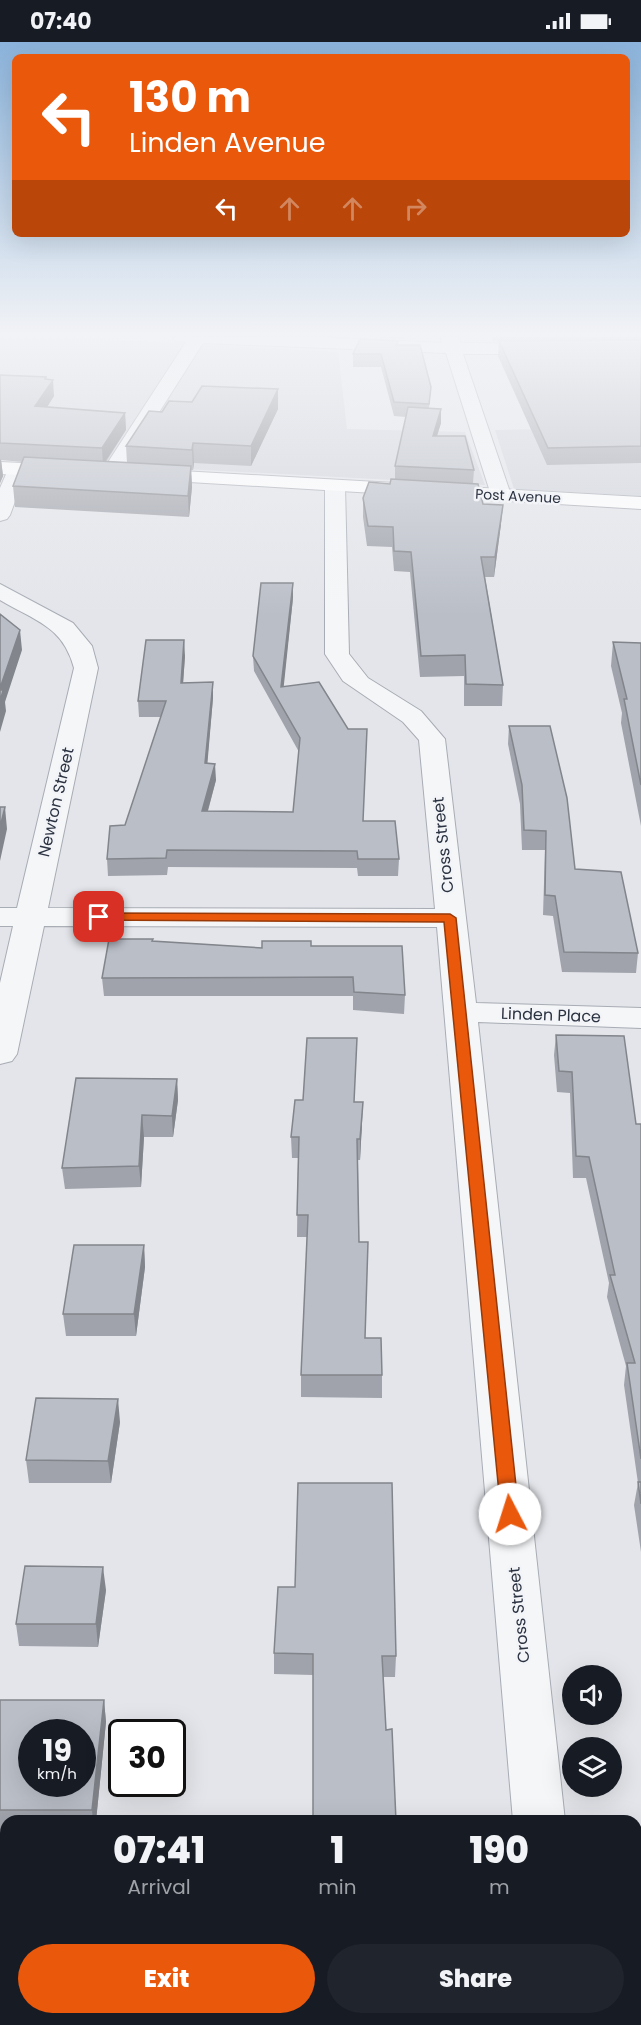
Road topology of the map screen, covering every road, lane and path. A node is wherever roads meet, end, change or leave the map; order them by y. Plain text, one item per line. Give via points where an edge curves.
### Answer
1 (137, 430) edge
2 (479, 430) edge
3 (9, 468) edge
4 (111, 473) junction
5 (335, 486) junction
6 (501, 495) junction
7 (641, 503) edge
8 (0, 515) edge
9 (0, 591) edge
10 (15, 917) edge
11 (450, 918) junction
12 (461, 1012) junction
13 (641, 1018) edge
14 (0, 1053) edge
15 (538, 1815) edge

1 - 4 street
2 - 6 street
3 - 4 main road, Post Avenue
3 - 8 street
4 - 5 main road, Post Avenue
5 - 6 main road, Post Avenue
5 - 11 street, Cross Street via 337,654 354,681 410,714 432,739
6 - 7 main road, Post Avenue
9 - 10 street, Newton Street via 65,628 80,646 86,668
10 - 11 street
10 - 14 street, Newton Street
11 - 12 street, Cross Street
12 - 13 street, Linden Place
12 - 15 street, Cross Street

